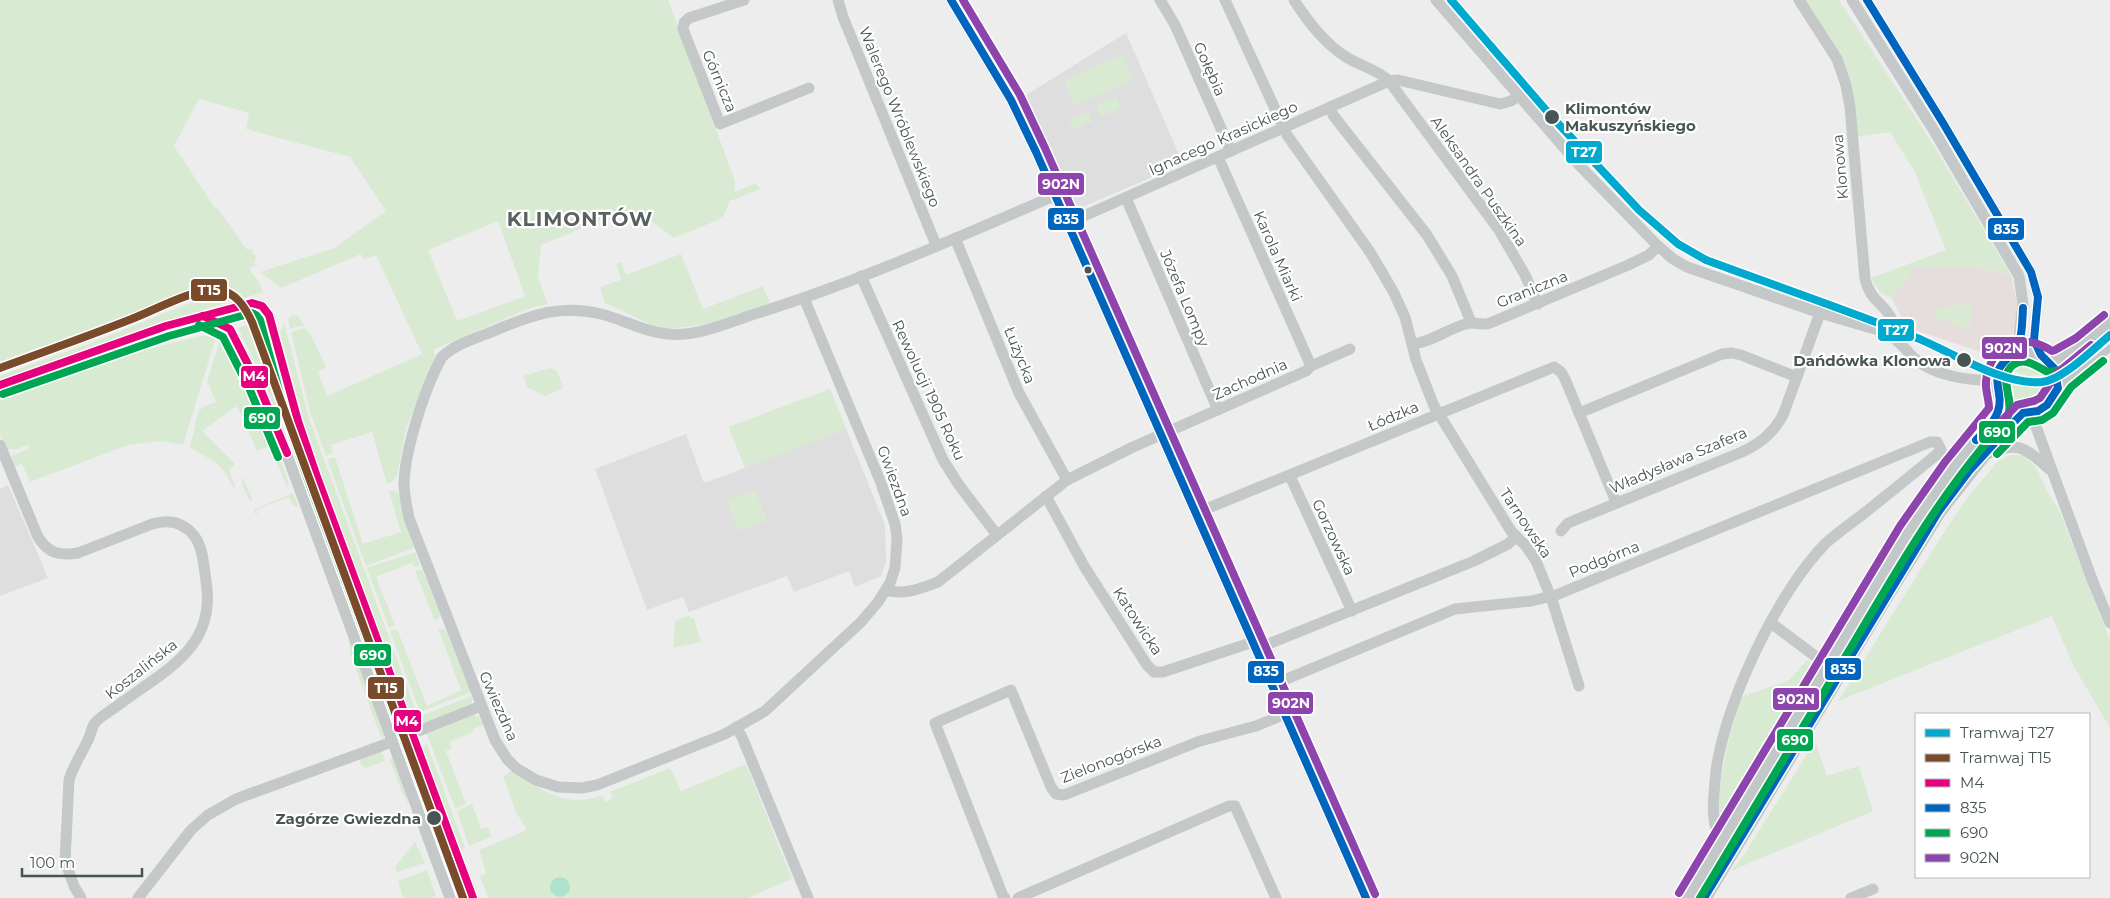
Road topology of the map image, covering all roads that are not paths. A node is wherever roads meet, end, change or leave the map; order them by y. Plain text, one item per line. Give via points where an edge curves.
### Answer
1 (744, 0) edge
2 (838, 0) edge
3 (951, 0) edge
4 (1160, 0) edge
5 (1225, 0) edge
6 (1294, 0) edge
7 (1436, 0) edge
8 (1799, 0) edge
9 (1852, 0) edge
10 (1867, 0) edge
11 (1389, 81) junction
12 (809, 88) dead end
13 (1518, 96) junction
14 (1330, 108) junction
15 (1283, 128) junction
16 (1231, 151) junction
17 (1218, 157) junction
18 (1056, 195) junction
19 (1126, 198) junction
20 (1068, 223) junction
21 (955, 238) junction
22 (936, 245) junction
23 (1658, 246) junction
24 (862, 276) junction
25 (804, 298) junction
26 (1538, 304) junction
27 (238, 307) junction
28 (1820, 313) junction
29 (203, 316) junction
30 (1471, 322) junction
31 (2110, 322) edge
32 (230, 329) junction
33 (1888, 334) junction
34 (2110, 343) edge
35 (1413, 344) junction
36 (1350, 349) dead end
37 (2013, 354) junction
38 (2046, 358) junction
39 (1311, 366) junction
40 (1797, 377) junction
41 (1996, 381) junction
42 (0, 385) edge
43 (2058, 388) junction
44 (1999, 398) junction
45 (1218, 410) junction
46 (1439, 413) junction
47 (1580, 413) junction
48 (2027, 413) junction
49 (1162, 435) junction
50 (1, 453) edge
51 (1982, 456) junction
52 (2052, 472) junction
53 (1290, 476) junction
54 (1067, 480) junction
55 (1046, 496) junction
56 (1616, 502) junction
57 (1196, 513) junction
58 (1560, 531) dead end
59 (998, 535) junction
60 (1516, 536) junction
61 (886, 590) junction
62 (1550, 596) junction
63 (1352, 611) junction
64 (2110, 622) edge
65 (1771, 624) junction
66 (1254, 646) junction
67 (1827, 665) junction
68 (1272, 685) junction
69 (1579, 686) dead end
70 (481, 706) junction
71 (1285, 714) junction
72 (736, 727) junction
73 (412, 734) junction
74 (392, 742) junction
75 (1723, 840) junction
76 (1872, 889) dead end
77 (81, 898) edge
78 (138, 898) edge
79 (450, 898) edge
80 (473, 898) edge
81 (808, 898) edge
82 (1005, 898) edge
83 (1018, 898) edge
84 (1276, 898) edge
85 (1366, 898) edge
86 (1688, 898) edge
87 (1704, 898) edge
88 (1851, 898) edge

1 - 12 street, Górnicza via 689,18 684,23 683,29 720,124
2 - 22 street, Walerego Wróblewskiego
3 - 18 street via 1011,100
4 - 16 street, Gołębia
5 - 15 street, Tarnowska
6 - 11 street via 1312,27 1332,47
7 - 13 street
8 - 33 street, Klonowa via 1837,59 1846,85 1865,279 1874,300 1891,316
9 - 37 street via 1933,129 2019,276 2023,304 2018,343
10 - 38 street via 2031,272 2038,296 2034,340
11 - 13 street via 1398,80 1500,104
11 - 14 street, Ignacego Krasickiego
11 - 26 street, Aleksandra Puszkina via 1499,230
13 - 23 street
14 - 15 street, Ignacego Krasickiego
14 - 30 street via 1427,235 1452,276
15 - 16 street, Ignacego Krasickiego
15 - 35 street, Tarnowska via 1370,252 1400,304
16 - 17 street, Ignacego Krasickiego
17 - 19 street, Ignacego Krasickiego
17 - 39 street, Karola Miarki
18 - 20 street
18 - 21 street, Gwiezdna
19 - 20 street, Ignacego Krasickiego
19 - 45 street, Józefa Lompy
20 - 49 street
21 - 22 street, Gwiezdna
21 - 54 street, Łużycka via 1018,393
22 - 24 street, Gwiezdna
23 - 26 street, Graniczna via 1649,255
23 - 28 street via 1687,267
24 - 25 street, Gwiezdna
24 - 59 street, Rewolucji 1905 Roku via 943,460 958,485
25 - 61 street, Gwiezdna via 896,524 895,568
25 - 70 street, Gwiezdna via 680,334 657,334 587,311 551,311 535,314 460,344 442,357 415,428 406,459 404,486 409,518 419,548
26 - 30 street, Graniczna via 1483,326
27 - 29 street
27 - 32 street
27 - 73 street via 252,303 262,306 269,315 298,422
28 - 33 street
28 - 40 street, Władysława Szafera
29 - 32 street
29 - 42 street via 126,339
30 - 35 street, Graniczna via 1427,342
31 - 38 main road via 2063,358
32 - 74 street via 279,433
33 - 41 street via 1922,364 1938,373
34 - 43 main road
35 - 46 street, Tarnowska via 1422,376
36 - 39 street, Zachodnia
37 - 38 main road via 2027,350
37 - 41 main road via 2001,365
38 - 43 main road via 2056,374
39 - 45 street, Zachodnia
40 - 47 street via 1741,355 1722,354
40 - 56 street, Władysława Szafera via 1776,428 1755,446
41 - 44 main road
43 - 48 main road via 2047,405
44 - 48 main road via 2010,408
44 - 67 main road via 1996,416 1925,507
45 - 49 street, Zachodnia
46 - 47 street, Łódzka via 1554,367 1565,379
46 - 53 street, Łódzka
46 - 60 street, Tarnowska
47 - 56 street, Łódzka
48 - 51 main road
48 - 52 street
49 - 54 street, Zachodnia
49 - 57 street
50 - 77 street, Koszalińska via 38,537 47,549 56,554 78,553 152,524 171,522 183,524 198,541 204,570 208,596 204,623 196,642 178,662 95,724 72,769 65,861
51 - 52 street via 2003,448 2020,447 2034,454
51 - 87 main road via 1939,511 1910,557
52 - 64 street
53 - 57 street, Łódzka
53 - 63 street, Gorzowska
54 - 55 street, Zachodnia
55 - 59 street, Zachodnia
55 - 66 street, Katowicka via 1084,566 1154,672
56 - 58 street, Władysława Szafera via 1568,523
57 - 66 street
59 - 61 street, Zachodnia via 938,582 899,592
60 - 62 street, Tarnowska via 1536,561
60 - 63 street via 1508,544 1474,561
61 - 72 street, Gwiezdna via 861,622 815,666 764,711
62 - 65 street, Podgórna via 1930,442 1937,442 1941,450 1936,455 1826,543 1796,581
62 - 68 street, Podgórna via 1455,609
62 - 69 street, Tarnowska
63 - 66 street
65 - 67 street
65 - 75 street via 1740,686 1720,750 1715,823
66 - 68 street
67 - 75 main road
68 - 71 street
70 - 72 street, Gwiezdna via 507,759 529,776 558,787 597,785 690,749
70 - 73 street
71 - 82 street, Zielonogórska via 1256,726 1200,741 1064,795 1056,794 1051,787 1011,690 935,723
71 - 85 street
72 - 81 street
73 - 74 street
73 - 80 street
74 - 78 street via 236,798 191,830
74 - 79 street
75 - 86 main road
76 - 88 street
83 - 84 street via 1235,806

